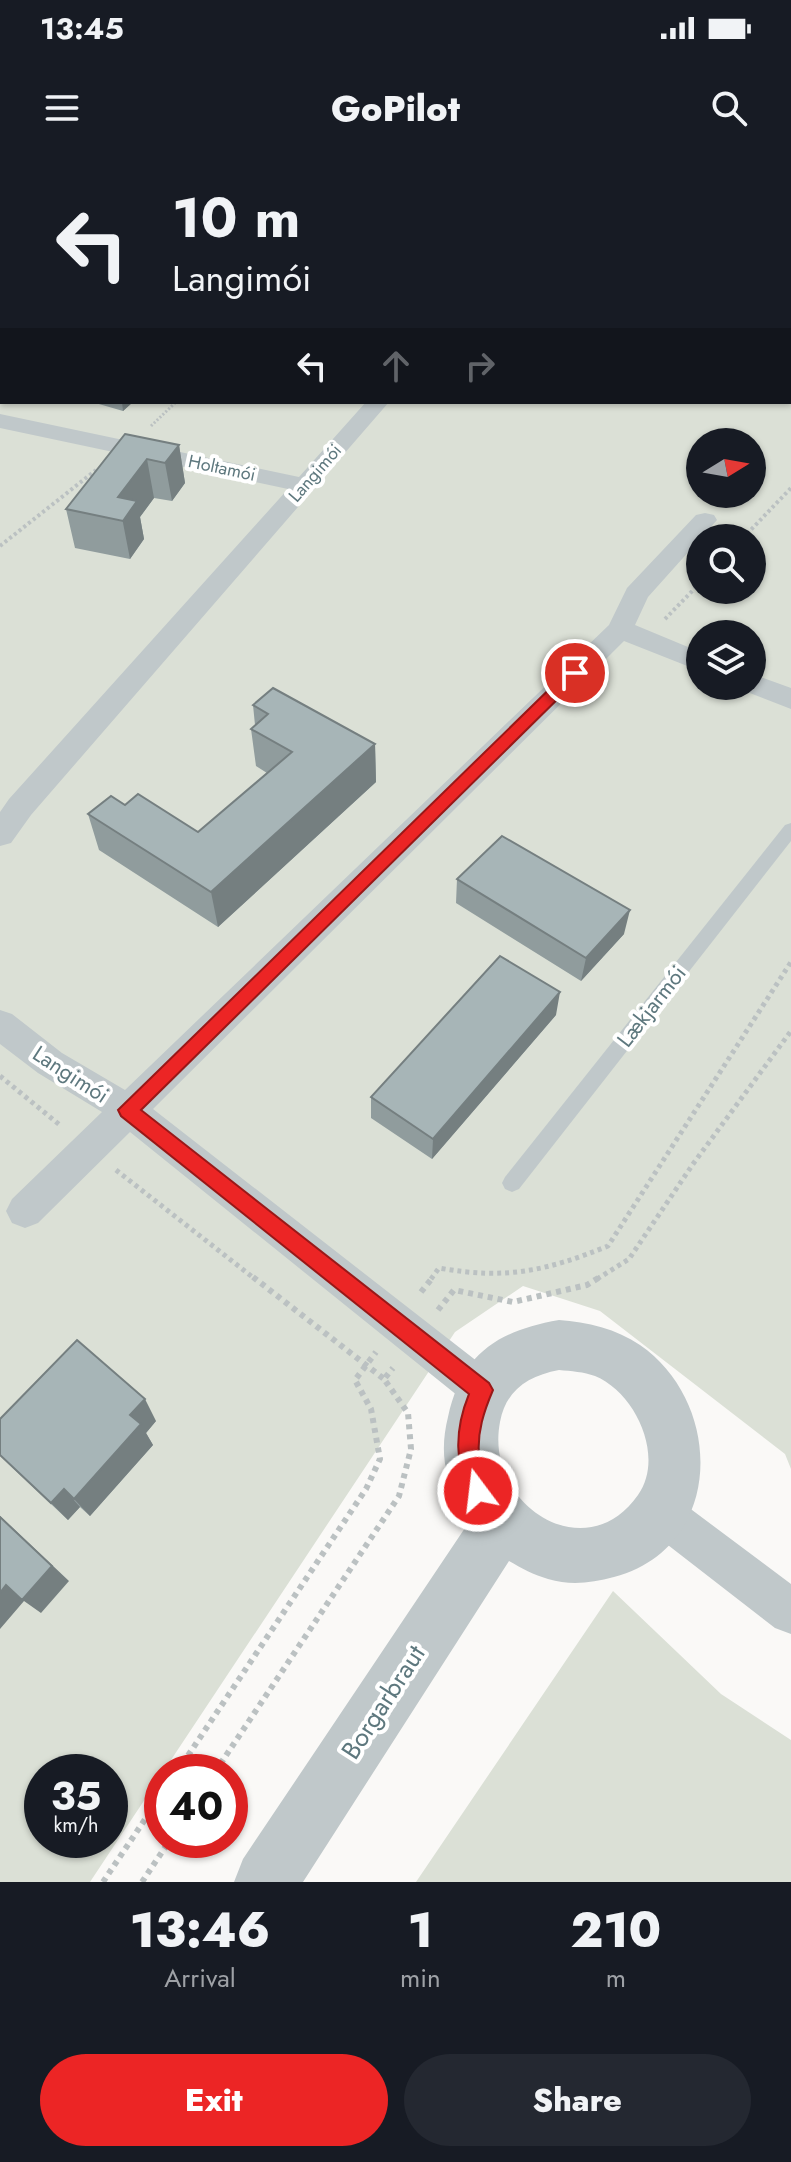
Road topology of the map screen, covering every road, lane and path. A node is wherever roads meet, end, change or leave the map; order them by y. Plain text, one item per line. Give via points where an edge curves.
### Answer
1 (22, 404) edge
2 (174, 404) edge
3 (376, 404) edge
4 (1, 421) edge
5 (127, 448) junction
6 (304, 485) junction
7 (791, 488) edge
8 (705, 520) dead end
9 (756, 524) edge
10 (0, 546) edge
11 (686, 594) edge
12 (633, 635) junction
13 (686, 656) edge
14 (766, 689) edge
15 (791, 699) edge
16 (791, 829) edge
17 (0, 835) edge
18 (0, 1024) edge
19 (0, 1076) edge
20 (128, 1110) junction
21 (89, 1148) junction
22 (512, 1183) dead end
23 (25, 1211) dead end
24 (384, 1379) dead end
25 (482, 1390) junction
26 (661, 1513) junction
27 (501, 1523) junction
28 (791, 1612) edge
29 (144, 1821) edge
30 (158, 1858) edge
31 (103, 1882) edge
32 (142, 1882) edge
33 (266, 1882) edge

1 - 4 street
2 - 5 path
3 - 6 street, Langimói
4 - 5 street, Holtamói
5 - 6 street, Holtamói
5 - 10 path
6 - 17 street, Langimói
7 - 9 path
8 - 12 street via 636,594
11 - 12 path
12 - 13 street
12 - 20 street
14 - 15 street
16 - 22 lane, Lækjarmói
18 - 20 street, Langimói via 50,1063
19 - 21 path
20 - 21 street
20 - 25 street, Langimói
21 - 23 street
21 - 24 path
25 - 26 street via 502,1366 528,1351 559,1345 591,1348 620,1361 646,1383 665,1411 675,1443 674,1479
25 - 27 street via 470,1420 468,1456 478,1491
26 - 27 street via 637,1539 604,1554 568,1556 532,1545
26 - 28 street
27 - 33 street, Borgarbraut
29 - 31 path
30 - 32 path

